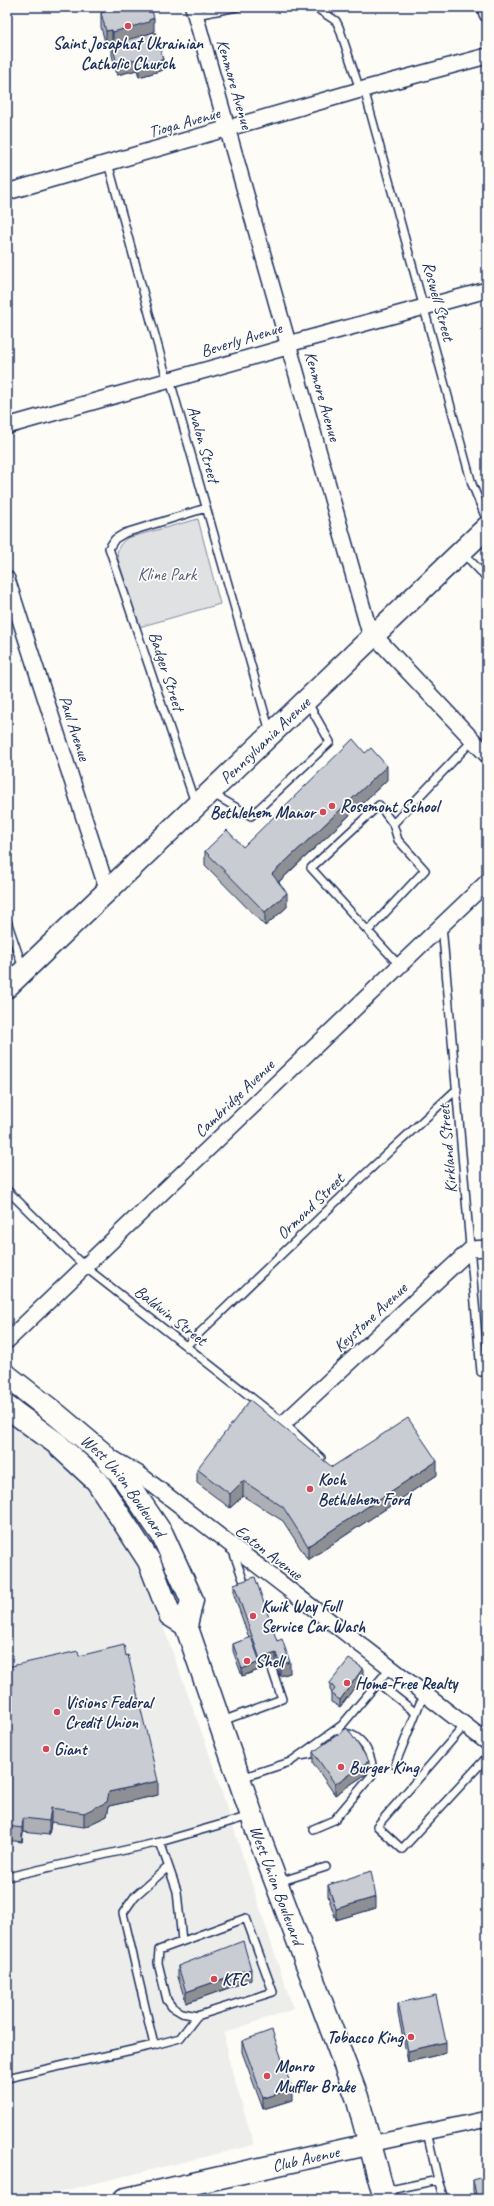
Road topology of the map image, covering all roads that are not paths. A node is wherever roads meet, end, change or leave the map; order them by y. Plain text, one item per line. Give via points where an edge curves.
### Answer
1 (237, 7) edge
2 (315, 7) edge
3 (485, 7) edge
4 (194, 11) edge
5 (487, 14) edge
6 (487, 56) edge
7 (362, 90) junction
8 (228, 128) junction
9 (108, 163) junction
10 (7, 192) edge
11 (487, 290) edge
12 (425, 307) junction
13 (288, 344) junction
14 (170, 380) junction
15 (7, 426) edge
16 (206, 508) junction
17 (487, 521) edge
18 (487, 527) edge
19 (462, 551) junction
20 (487, 578) edge
21 (7, 579) edge
22 (373, 636) junction
23 (306, 700) junction
24 (270, 733) junction
25 (473, 740) junction
26 (487, 755) edge
27 (202, 798) junction
28 (393, 824) junction
29 (487, 882) edge
30 (107, 889) junction
31 (7, 921) edge
32 (442, 924) junction
33 (368, 931) junction
34 (400, 966) junction
35 (24, 971) junction
36 (7, 987) edge
37 (457, 1089) junction
38 (7, 1190) edge
39 (487, 1248) edge
40 (471, 1249) junction
41 (85, 1266) junction
42 (7, 1341) edge
43 (186, 1346) junction
44 (481, 1372) dead end
45 (7, 1376) edge
46 (7, 1407) edge
47 (284, 1423) junction
48 (102, 1453) junction
49 (321, 1458) edge
50 (233, 1549) junction
51 (247, 1590) edge
52 (186, 1625) junction
53 (271, 1666) edge
54 (390, 1668) junction
55 (378, 1683) junction
56 (426, 1696) junction
57 (416, 1712) junction
58 (220, 1721) junction
59 (464, 1725) junction
60 (487, 1742) edge
61 (298, 1756) junction
62 (487, 1757) edge
63 (395, 1765) dead end
64 (240, 1779) junction
65 (252, 1815) junction
66 (313, 1829) dead end
67 (160, 1842) junction
68 (168, 1867) junction
69 (326, 1867) dead end
70 (7, 1877) edge
71 (276, 1883) junction
72 (182, 1941) junction
73 (197, 2016) junction
74 (154, 2045) junction
75 (7, 2078) edge
76 (487, 2120) edge
77 (427, 2132) junction
78 (370, 2144) junction
79 (438, 2180) junction
80 (384, 2195) edge
81 (124, 2199) edge
82 (444, 2199) edge

1 - 4 lane
2 - 7 lane, Roswell Street via 336,21
3 - 5 street
4 - 8 street, Kenmore Avenue
6 - 7 street, Tioga Avenue
7 - 8 street, Tioga Avenue
7 - 12 lane, Roswell Street
8 - 9 street, Tioga Avenue
8 - 13 street, Kenmore Avenue
9 - 10 street, Tioga Avenue
9 - 14 lane, Avalon Street via 165,372
11 - 12 street, Beverly Avenue
12 - 13 street, Beverly Avenue
12 - 17 lane, Roswell Street via 472,484
13 - 14 street, Beverly Avenue via 280,349
13 - 22 street, Kenmore Avenue via 369,630
14 - 15 street, Beverly Avenue
14 - 16 lane, Avalon Street
16 - 24 lane, Avalon Street
16 - 27 lane, Badger Street via 125,533 115,539 109,548
18 - 19 street, Pennsylvania Avenue
19 - 20 lane
19 - 22 street, Pennsylvania Avenue
21 - 30 street, Paul Avenue
22 - 23 street, Pennsylvania Avenue
22 - 25 street, Kenmore Avenue
23 - 24 street, Pennsylvania Avenue
23 - 27 lane via 330,742 251,816
24 - 27 street, Pennsylvania Avenue
25 - 26 street, Kenmore Avenue
25 - 28 lane
27 - 30 street, Pennsylvania Avenue
28 - 33 lane via 398,840 425,870
28 - 33 lane via 379,805 311,868
29 - 32 street, Cambridge Avenue
30 - 35 street, Pennsylvania Avenue
31 - 35 lane
32 - 34 street, Cambridge Avenue
32 - 37 lane, Kirkland Street
33 - 34 lane
34 - 41 street, Cambridge Avenue
35 - 36 street, Pennsylvania Avenue
37 - 40 lane, Kirkland Street
37 - 43 lane, Ormond Street
38 - 41 lane, Baldwin Street
39 - 40 street
40 - 44 lane, Kirkland Street
40 - 47 street, Keystone Avenue
41 - 42 street, Cambridge Avenue
41 - 43 lane, Baldwin Street
43 - 47 lane, Baldwin Street
45 - 48 main road, West Union Boulevard
46 - 52 main road, West Union Boulevard via 56,1443 97,1481 149,1561 170,1615
47 - 49 lane, Baldwin Street
48 - 50 street, Eaton Avenue via 139,1474
48 - 52 main road, West Union Boulevard via 162,1534 192,1600
50 - 51 lane
50 - 54 street, Eaton Avenue
52 - 58 main road, West Union Boulevard
53 - 58 lane via 282,1700
54 - 55 lane
54 - 56 street, Eaton Avenue
55 - 57 lane
55 - 61 lane via 342,1725
56 - 57 lane
56 - 59 street, Eaton Avenue
57 - 63 lane
58 - 64 main road, West Union Boulevard
59 - 60 street, Eaton Avenue
59 - 62 lane via 377,1826 402,1848
61 - 64 lane via 290,1762
61 - 66 lane via 311,1754 339,1735 348,1733 355,1735 371,1757 374,1766 372,1775 334,1820
64 - 65 main road, West Union Boulevard
65 - 67 lane
65 - 71 main road, West Union Boulevard
67 - 68 lane
67 - 70 lane
68 - 72 lane via 176,1891
68 - 74 lane via 135,1896 123,1913
69 - 71 lane
71 - 78 main road, West Union Boulevard via 357,2097
72 - 73 lane via 159,1950 158,1964 167,2000 172,2007 182,2013
72 - 73 lane via 246,1918 273,1992
73 - 74 lane via 180,2038
74 - 75 lane
76 - 77 street, Club Avenue
77 - 78 street, Club Avenue
77 - 79 lane
78 - 80 main road, West Union Boulevard
78 - 81 street, Club Avenue
79 - 80 lane
79 - 82 lane

